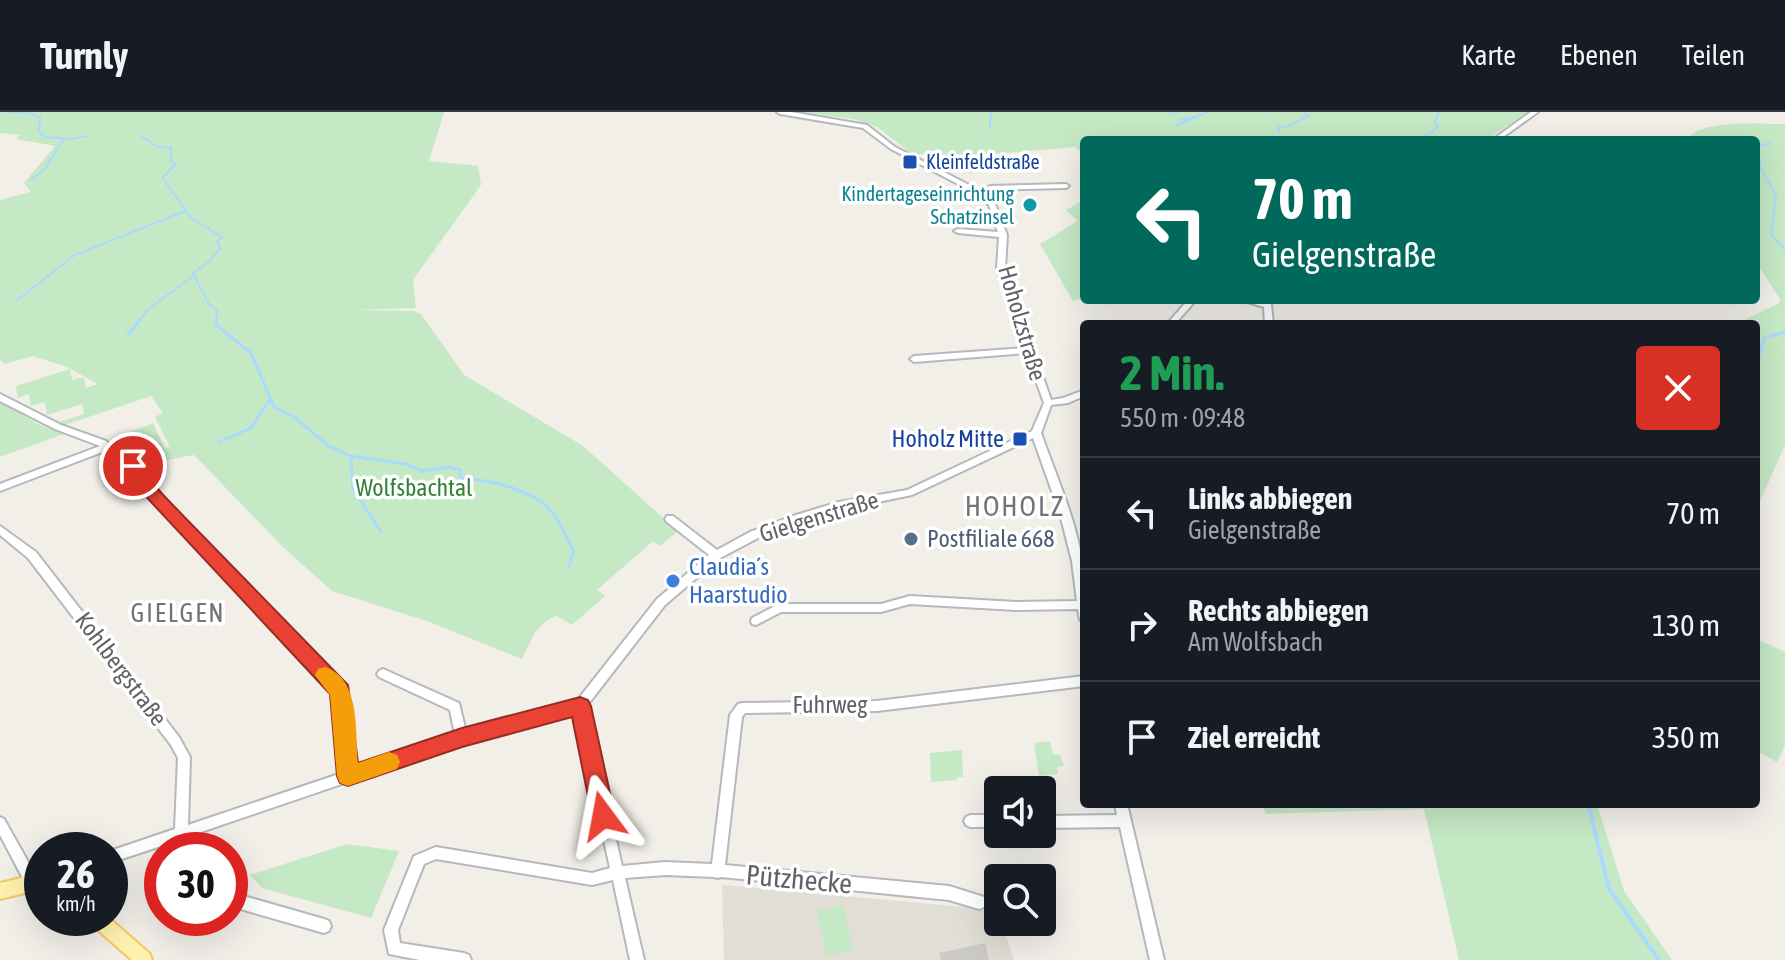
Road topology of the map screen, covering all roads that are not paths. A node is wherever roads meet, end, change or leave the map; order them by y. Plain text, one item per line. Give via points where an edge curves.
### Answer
1 (780, 112) edge
2 (1535, 112) edge
3 (1501, 136) edge
4 (1066, 186) dead end
5 (979, 193) junction
6 (958, 231) dead end
7 (1003, 235) junction
8 (1188, 304) edge
9 (1260, 304) edge
10 (1174, 320) edge
11 (1269, 320) edge
12 (1030, 350) junction
13 (914, 359) dead end
14 (1080, 395) edge
15 (0, 397) edge
16 (1048, 403) junction
17 (1036, 433) junction
18 (106, 447) junction
19 (0, 488) edge
20 (670, 519) dead end
21 (0, 530) edge
22 (716, 555) junction
23 (1080, 561) edge
24 (1080, 605) edge
25 (756, 621) dead end
26 (383, 674) dead end
27 (1080, 681) edge
28 (580, 706) junction
29 (462, 738) junction
30 (348, 776) junction
31 (1122, 808) edge
32 (970, 821) dead end
33 (984, 821) edge
34 (1125, 821) junction
35 (1056, 822) edge
36 (0, 823) edge
37 (195, 829) junction
38 (181, 832) edge
39 (187, 832) edge
40 (195, 832) edge
41 (24, 860) edge
42 (616, 871) junction
43 (718, 872) junction
44 (24, 886) edge
45 (0, 891) edge
46 (979, 902) dead end
47 (248, 904) edge
48 (324, 926) dead end
49 (117, 936) edge
50 (142, 959) edge
51 (464, 960) edge
52 (637, 960) edge
53 (1157, 960) edge

1 - 5 street via 861,125 904,155
2 - 3 street
4 - 5 street via 991,188
5 - 7 street, Hoholzstraße via 992,204
6 - 7 street
7 - 12 street, Hoholzstraße via 1001,268
8 - 10 street
9 - 11 street via 1268,306
12 - 13 street
12 - 16 street, Hoholzstraße
14 - 16 street
15 - 18 street
16 - 17 street, Hoholzstraße
17 - 22 street, Gielgenstraße via 909,493 799,518
17 - 23 street
18 - 19 street
18 - 30 street via 341,691
20 - 22 street
21 - 38 street, Kohlbergstraße via 32,555 175,741 184,757
22 - 28 street, Gielgenstraße via 661,602
24 - 25 street via 910,600 881,608 779,608
26 - 29 street via 455,707
27 - 43 street, Fuhrweg via 877,706 742,708 736,715
28 - 29 street
28 - 42 street
29 - 30 street
30 - 37 street
31 - 34 street
32 - 33 street
34 - 35 street
34 - 53 street
36 - 41 street
37 - 39 street
37 - 40 street
42 - 43 street, Pützhecke
42 - 51 street, Pützhecke via 592,879 436,853 419,860 391,930 394,949
42 - 52 street
43 - 46 street, Pützhecke via 949,893
44 - 45 main road
47 - 48 street
49 - 50 main road

